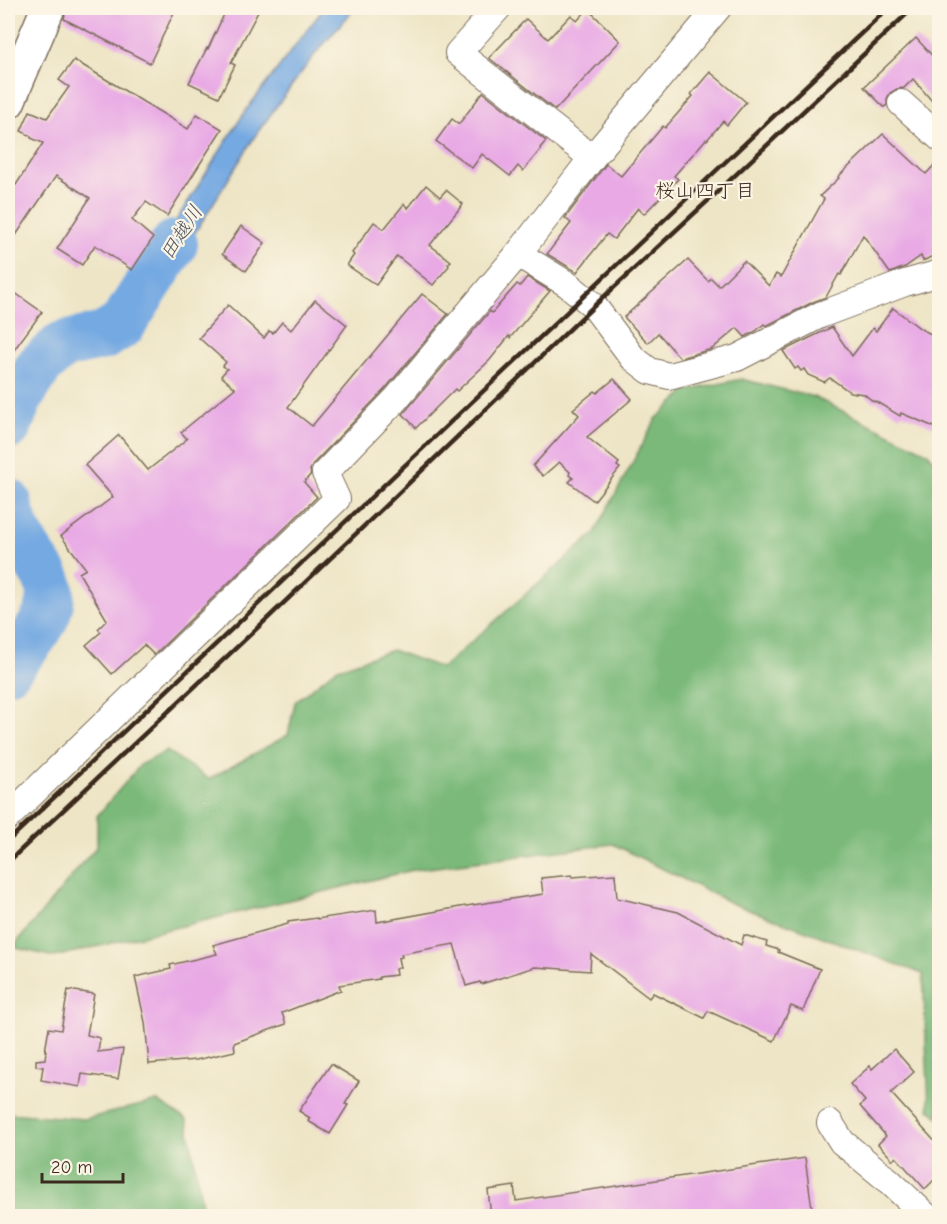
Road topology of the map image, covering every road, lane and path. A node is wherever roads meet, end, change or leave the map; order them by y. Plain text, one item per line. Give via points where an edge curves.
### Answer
1 (48, 8) edge
2 (498, 8) edge
3 (718, 8) edge
4 (8, 102) edge
5 (901, 103) dead end
6 (939, 138) edge
7 (592, 158) junction
8 (518, 254) junction
9 (939, 273) edge
10 (8, 817) edge
11 (830, 1123) dead end
12 (926, 1216) edge

1 - 4 street
2 - 7 street via 458,53
3 - 7 street
5 - 6 street
7 - 8 street
8 - 9 street via 594,306 633,358 650,371 669,376 737,358 820,315
8 - 10 street via 396,399 325,473 337,499
11 - 12 street via 842,1142

